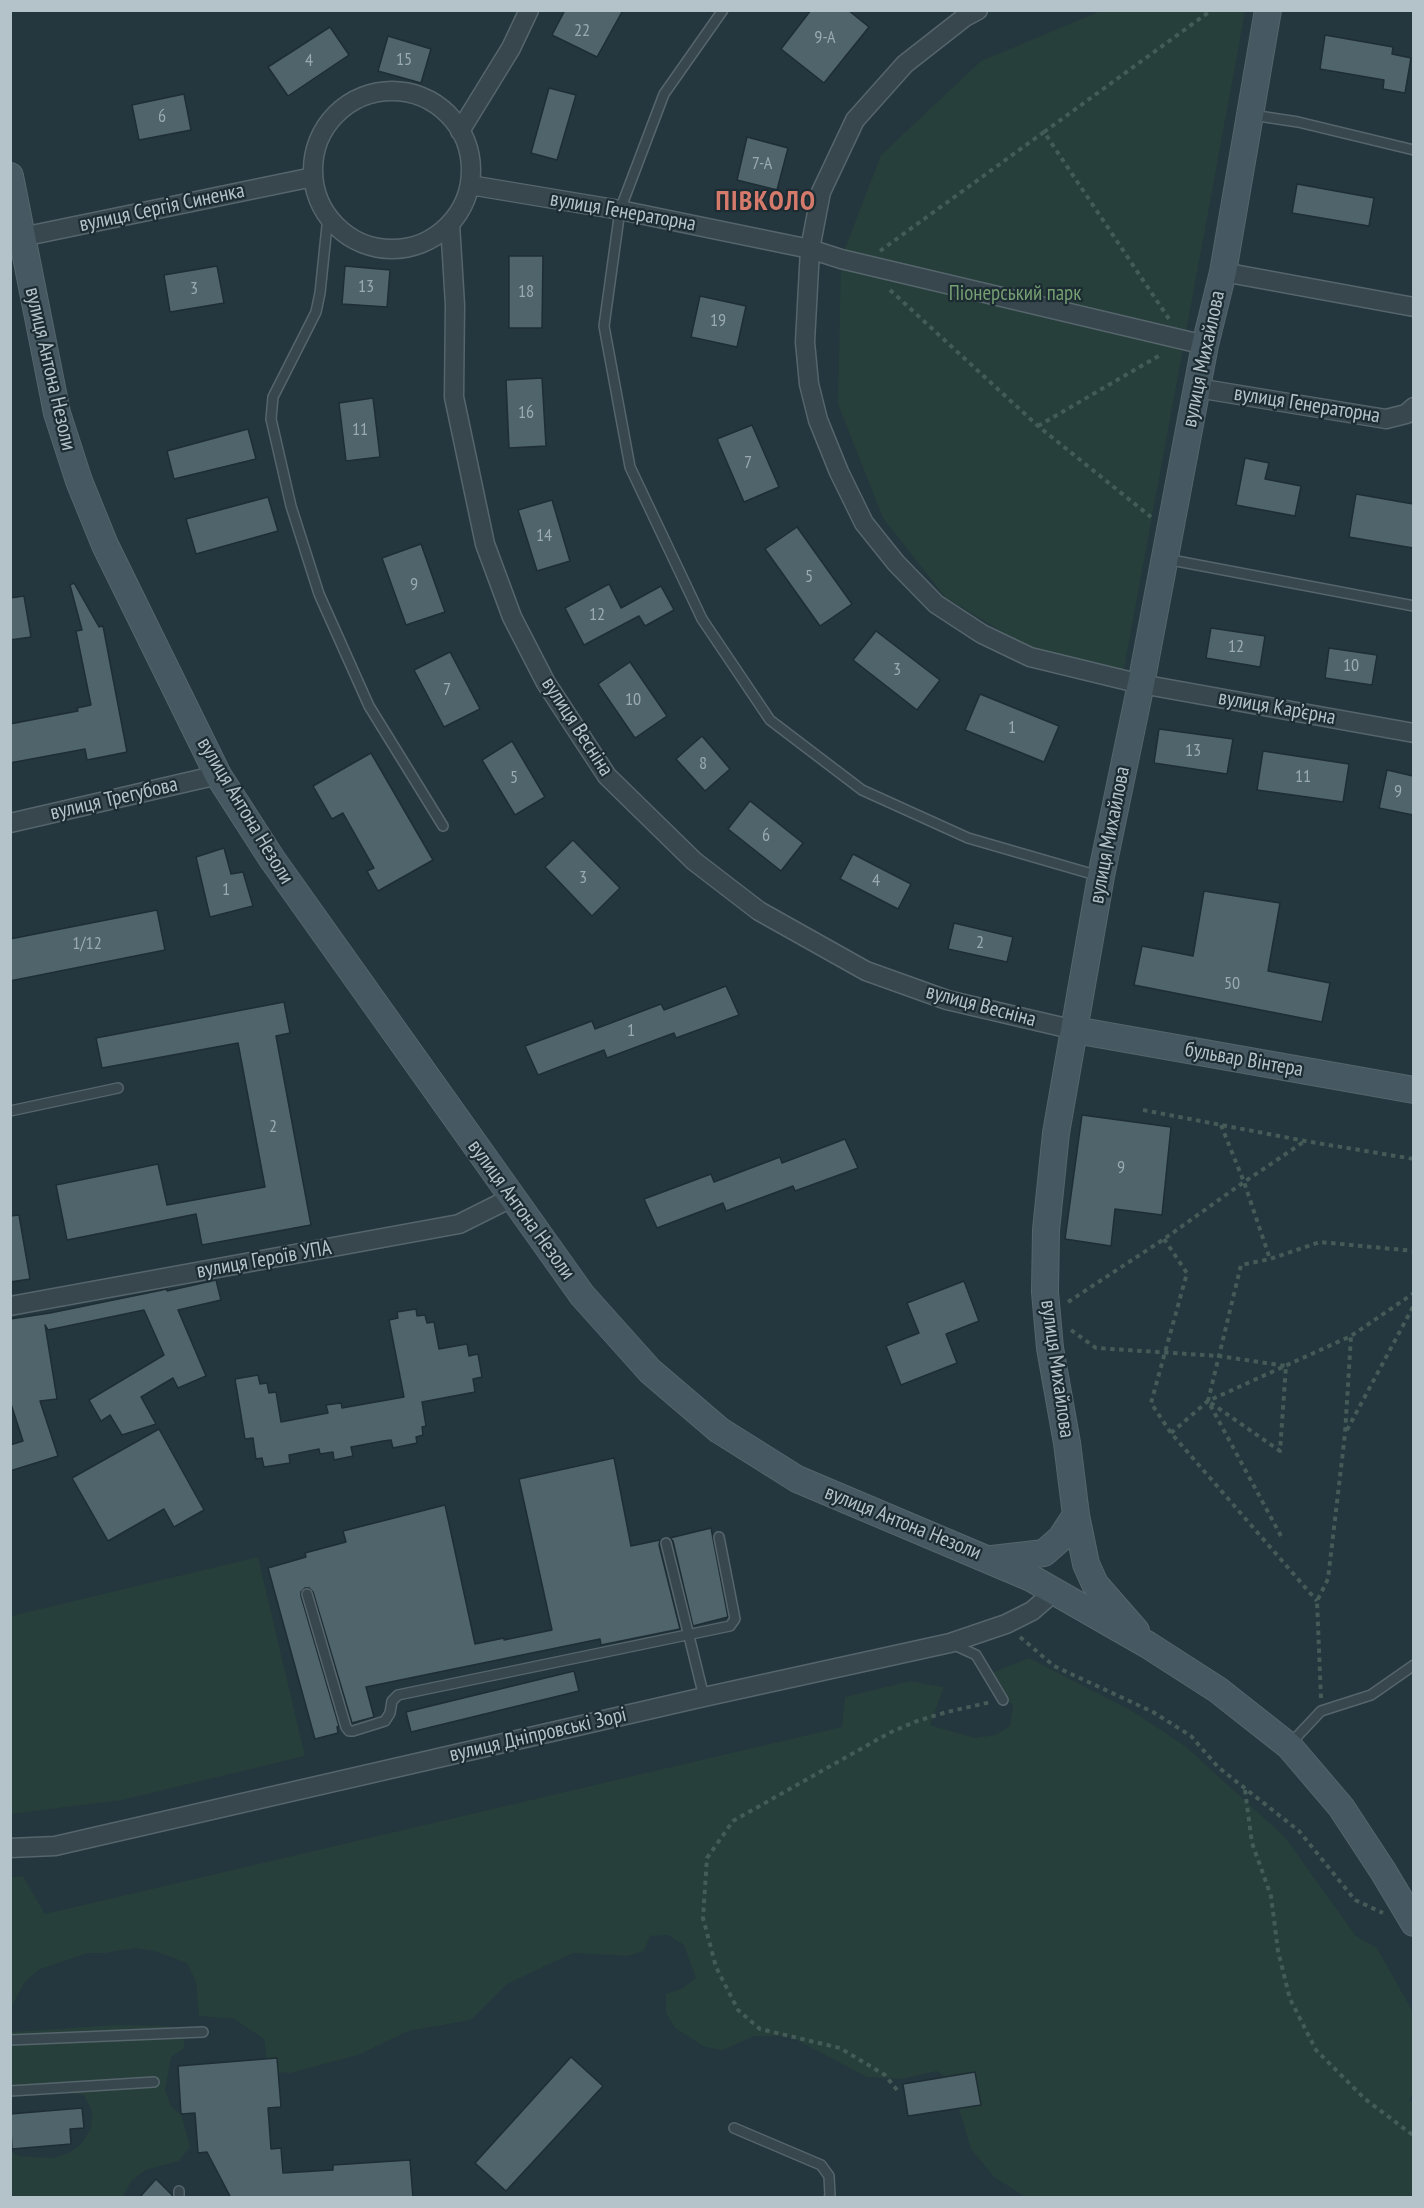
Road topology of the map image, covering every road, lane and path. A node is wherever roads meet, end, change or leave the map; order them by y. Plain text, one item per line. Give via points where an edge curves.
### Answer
1 (529, 10) edge
2 (723, 10) edge
3 (978, 10) edge
4 (1268, 10) edge
5 (1209, 12) edge
6 (1251, 115) junction
7 (460, 131) junction
8 (1044, 132) dead end
9 (1413, 150) edge
10 (10, 176) edge
11 (313, 177) junction
12 (470, 185) junction
13 (620, 210) junction
14 (328, 216) junction
15 (450, 224) junction
16 (16, 238) edge
17 (810, 249) junction
18 (1223, 272) junction
19 (1413, 307) edge
20 (1194, 343) junction
21 (1197, 388) junction
22 (1413, 407) edge
23 (1038, 426) dead end
24 (1164, 558) junction
25 (1413, 606) edge
26 (1141, 684) junction
27 (1413, 733) edge
28 (218, 775) junction
29 (10, 823) edge
30 (443, 826) dead end
31 (1101, 876) junction
32 (1075, 1030) junction
33 (118, 1088) dead end
34 (1413, 1090) edge
35 (1143, 1110) dead end
36 (10, 1111) edge
37 (1220, 1124) junction
38 (1305, 1141) junction
39 (1413, 1160) edge
40 (1244, 1182) junction
41 (511, 1198) junction
42 (1164, 1239) junction
43 (1413, 1251) edge
44 (1270, 1259) junction
45 (1413, 1293) edge
46 (1413, 1305) edge
47 (10, 1306) edge
48 (1061, 1306) dead end
49 (1066, 1327) dead end
50 (1350, 1336) junction
51 (1165, 1353) junction
52 (1219, 1356) junction
53 (1286, 1366) junction
54 (1208, 1401) junction
55 (1171, 1433) junction
56 (1345, 1434) junction
57 (1076, 1515) junction
58 (1281, 1536) dead end
59 (719, 1538) dead end
60 (666, 1543) dead end
61 (990, 1559) junction
62 (1055, 1591) junction
63 (307, 1594) dead end
64 (1317, 1601) junction
65 (1006, 1624) junction
66 (688, 1635) junction
67 (950, 1643) junction
68 (1148, 1645) junction
69 (1413, 1665) edge
70 (704, 1697) junction
71 (1003, 1700) joint
72 (1322, 1711) junction
73 (1288, 1746) junction
74 (1245, 1789) junction
75 (10, 1848) edge
76 (1384, 1914) dead end
77 (1413, 1923) edge
78 (203, 2032) dead end
79 (10, 2040) edge
80 (154, 2082) dead end
81 (897, 2090) dead end
82 (10, 2091) edge
83 (734, 2128) dead end
84 (1413, 2136) edge
85 (829, 2198) edge

1 - 7 street via 511,48
2 - 13 lane via 664,94
3 - 17 street, вулиця Кар’єрна via 905,64 855,120 821,192
4 - 6 main road, вулиця Михайлова
5 - 8 path
6 - 9 lane via 1298,122
6 - 18 main road, вулиця Михайлова
7 - 11 street via 436,104 413,93 388,91 363,96 341,109 325,128 315,151
7 - 12 street via 471,163
10 - 16 main road, вулиця Антона Незоли
11 - 14 street
11 - 16 street, вулиця Сергія Синенка
12 - 13 street, вулиця Генераторна
12 - 15 street via 463,206
13 - 17 street, вулиця Генераторна
13 - 31 lane via 604,326 630,467 702,619 770,720 862,790 968,838
14 - 15 street via 344,233 364,244 387,249 411,247
14 - 30 lane via 316,312 273,397 272,419 291,506 319,594 369,706
15 - 32 street, вулиця Весніна via 455,305 454,397 485,544 512,617 546,683 607,776 694,861 759,911 866,971 947,1000
16 - 28 main road, вулиця Антона Незоли via 57,413 78,481 105,545
17 - 20 street, вулиця Генераторна
17 - 26 street, вулиця Кар’єрна via 805,342 809,384 838,472 864,523 936,604 982,634 1030,657
18 - 19 street
18 - 20 main road, вулиця Михайлова
20 - 21 main road, вулиця Михайлова
20 - 23 path
21 - 22 street, вулиця Генераторна via 1386,419 1406,414
21 - 24 main road, вулиця Михайлова
24 - 25 lane
24 - 26 main road, вулиця Михайлова
26 - 27 street, вулиця Кар’єрна
26 - 31 main road, вулиця Михайлова
28 - 29 street, вулиця Трегубова
28 - 41 main road, вулиця Антона Незоли via 272,859
31 - 32 main road, вулиця Михайлова
32 - 34 main road, бульвар Вінтера
32 - 57 main road, вулиця Михайлова via 1054,1143 1046,1230 1046,1292 1050,1348
33 - 36 lane
35 - 37 path
37 - 38 path
37 - 40 path
38 - 39 path
38 - 40 path
40 - 42 path
40 - 44 path
41 - 47 street, вулиця Героїв УПА via 459,1224
41 - 61 main road, вулиця Антона Незоли via 582,1295 650,1371 719,1430 797,1479
42 - 48 path
42 - 51 path via 1187,1273
43 - 44 path via 1320,1242
44 - 52 path via 1241,1265
45 - 50 path
46 - 56 path
49 - 51 path via 1096,1348
50 - 53 path
50 - 56 path
51 - 52 path
51 - 55 path via 1151,1403
52 - 53 path
52 - 54 path
53 - 54 path
53 - 54 path via 1280,1451
54 - 55 path
54 - 58 path
55 - 64 path
56 - 64 path via 1328,1579
57 - 61 main road via 1061,1538 1044,1553
57 - 68 main road, вулиця Михайлова via 1086,1564 1095,1584
59 - 66 lane via 735,1620 730,1626
60 - 66 lane
61 - 62 main road, вулиця Антона Незоли
62 - 65 street, вулиця Дніпровські Зорі via 1032,1611
62 - 68 main road, вулиця Антона Незоли
63 - 66 lane via 346,1727 351,1732 384,1721 398,1695
64 - 72 path
65 - 67 street, вулиця Дніпровські Зорі
65 - 74 path via 1054,1666 1153,1712 1191,1736 1218,1767
66 - 70 lane
67 - 70 street, вулиця Дніпровські Зорі
67 - 71 lane via 976,1655
68 - 73 main road, вулиця Антона Незоли via 1218,1690
69 - 72 lane via 1371,1695
70 - 75 street, вулиця Дніпровські Зорі via 55,1846
71 - 81 path via 947,1712 889,1733 733,1821 706,1858 703,1918 716,1967 738,2010 760,2030 840,2048 885,2075
72 - 73 lane
73 - 77 main road, вулиця Антона Незоли via 1341,1807
74 - 76 path via 1299,1831 1355,1900
74 - 84 path via 1252,1842 1271,1896 1278,1951 1290,1999 1316,2050 1365,2099
78 - 79 lane
80 - 82 lane
83 - 85 lane via 821,2165 829,2176

